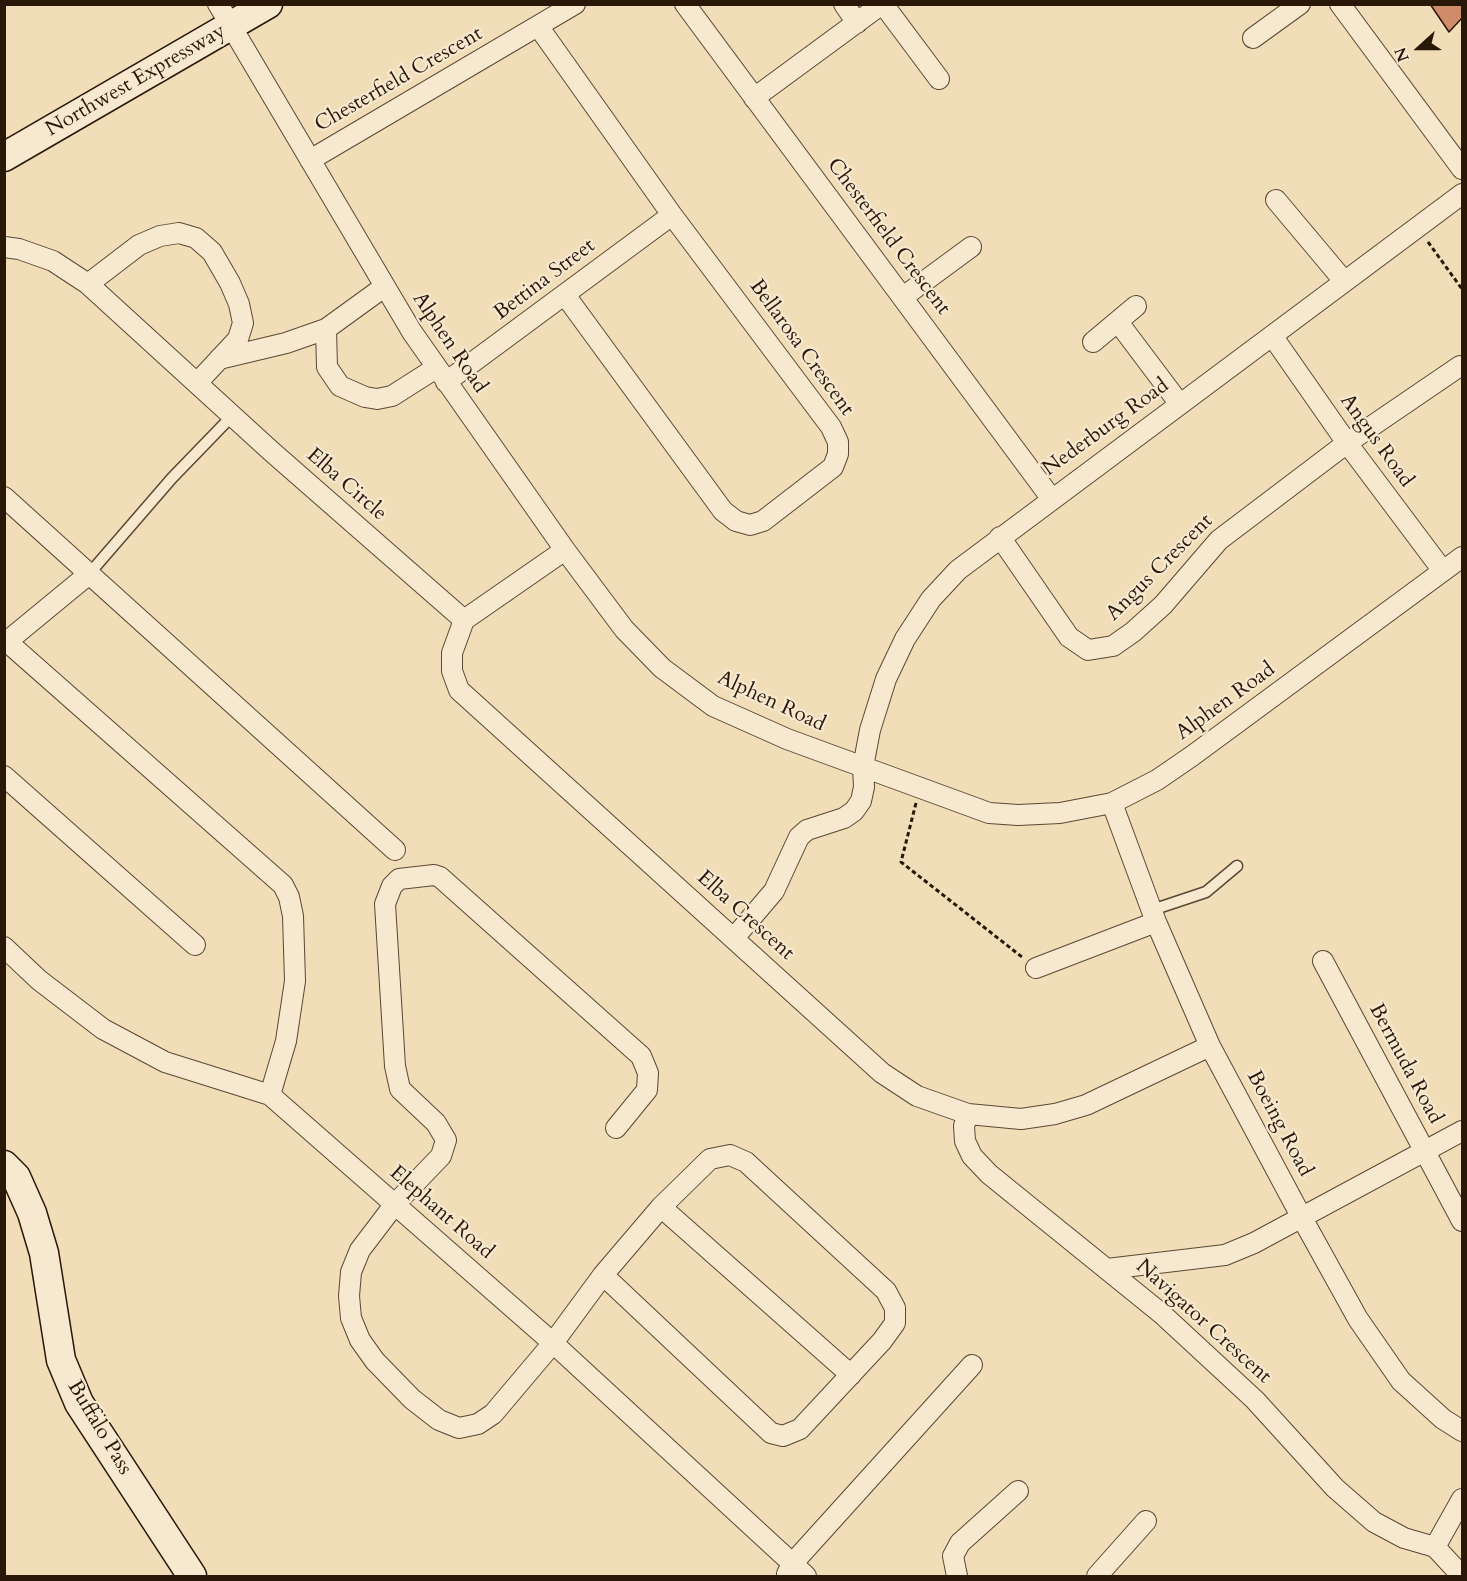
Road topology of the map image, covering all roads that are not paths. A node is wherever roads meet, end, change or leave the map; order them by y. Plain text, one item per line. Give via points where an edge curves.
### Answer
1 (268, 4) edge
2 (575, 4) edge
3 (685, 4) edge
4 (844, 4) edge
5 (882, 4) edge
6 (1300, 4) edge
7 (1340, 4) edge
8 (226, 12) edge
9 (857, 23) junction
10 (538, 26) junction
11 (1252, 38) dead end
12 (939, 79) dead end
13 (754, 98) junction
14 (4, 139) edge
15 (4, 157) edge
16 (310, 160) junction
17 (1462, 169) edge
18 (1462, 194) edge
19 (1276, 200) dead end
20 (672, 215) junction
21 (4, 247) edge
22 (971, 247) dead end
23 (1344, 281) junction
24 (88, 284) junction
25 (384, 287) junction
26 (566, 295) junction
27 (903, 297) junction
28 (1137, 306) dead end
29 (1118, 322) junction
30 (326, 329) junction
31 (1273, 337) junction
32 (1092, 342) dead end
33 (219, 359) junction
34 (1460, 366) dead end
35 (441, 375) junction
36 (196, 383) junction
37 (1179, 403) junction
38 (232, 416) junction
39 (1347, 443) junction
40 (4, 497) edge
41 (1051, 498) junction
42 (1000, 537) junction
43 (565, 550) junction
44 (1462, 557) edge
45 (1443, 571) junction
46 (88, 574) junction
47 (464, 620) junction
48 (5, 642) edge
49 (863, 767) junction
50 (4, 776) edge
51 (1112, 803) junction
52 (395, 850) dead end
53 (1237, 866) dead end
54 (1154, 916) junction
55 (734, 938) junction
56 (195, 945) dead end
57 (4, 948) edge
58 (1323, 961) dead end
59 (1036, 968) road end
60 (1210, 1046) junction
61 (270, 1095) junction
62 (968, 1114) junction
63 (615, 1128) dead end
64 (1462, 1131) edge
65 (1424, 1152) junction
66 (4, 1165) edge
67 (395, 1204) junction
68 (661, 1207) junction
69 (1302, 1218) junction
70 (1462, 1221) edge
71 (1107, 1269) junction
72 (603, 1275) junction
73 (553, 1343) junction
74 (972, 1365) dead end
75 (851, 1375) junction
76 (1462, 1431) edge
77 (1018, 1491) dead end
78 (1462, 1499) edge
79 (1146, 1521) dead end
80 (1435, 1547) junction
81 (794, 1572) edge
82 (192, 1576) edge
83 (957, 1576) edge
84 (1097, 1576) edge
85 (1462, 1576) edge

1 - 8 main road, Northwest Expressway
2 - 10 street, Chesterfield Crescent
3 - 13 street, Chesterfield Crescent
4 - 9 street
5 - 9 street
5 - 12 street
6 - 11 street
7 - 17 street
8 - 14 main road, Northwest Expressway
8 - 15 main road, Northwest Expressway
8 - 16 street, Alphen Road
9 - 13 street
10 - 16 street, Chesterfield Crescent
10 - 20 street, Bellarosa Crescent
13 - 27 street, Chesterfield Crescent
16 - 25 street, Alphen Road
18 - 23 street, Nederburg Road
19 - 23 street
20 - 26 street, Bettina Street
20 - 26 street, Bellarosa Crescent via 831,427 838,442 833,467 763,521 750,525 723,511
21 - 24 street, Elba Circle via 53,261
22 - 27 street
23 - 31 street, Nederburg Road
24 - 33 street via 131,251 160,236 179,233 196,238 212,252 239,304 243,323 238,339
24 - 36 street, Elba Circle
25 - 30 street
25 - 35 street, Alphen Road
26 - 35 street, Bettina Street
27 - 41 street, Chesterfield Crescent
28 - 29 street
29 - 32 street
29 - 37 street
30 - 33 street
30 - 35 street, Bettina Street via 327,367 340,386 365,397 392,396
31 - 37 street, Nederburg Road
31 - 39 street, Angus Road
33 - 36 street
34 - 39 street, Angus Crescent
35 - 43 street, Alphen Road
36 - 38 street, Elba Circle
37 - 41 street, Nederburg Road
38 - 46 lane
38 - 47 street, Elba Circle
39 - 42 street, Angus Crescent via 1219,540 1163,605 1113,646 1089,650 1069,637
39 - 45 street, Angus Road
40 - 46 street
41 - 42 street, Nederburg Road
42 - 49 street, Nederburg Road via 958,570 931,599 905,639 886,679
43 - 47 street
43 - 49 street, Alphen Road via 624,629 662,668 712,706
44 - 45 street, Alphen Road
45 - 51 street, Alphen Road via 1192,756
46 - 48 street
46 - 52 street
47 - 55 street, Elba Crescent via 452,653 452,671 459,690
48 - 61 street via 282,885 293,916 295,981 286,1041
49 - 51 street, Alphen Road via 989,813 1060,813
49 - 55 street, Nederburg Road via 864,787 854,811 799,837 774,891
50 - 56 street
51 - 54 street, Boeing Road
53 - 54 lane via 1206,892
54 - 59 street
54 - 60 street, Boeing Road
55 - 62 street, Elba Crescent via 882,1073 917,1096
57 - 61 street, Elephant Road via 103,1029 165,1062
58 - 65 street, Bermuda Road
60 - 62 street, Elba Crescent via 1086,1105 1055,1114 1021,1119
60 - 69 street, Boeing Road
61 - 67 street, Elephant Road
62 - 71 street, Navigator Crescent via 965,1141 972,1156 1013,1196
63 - 67 street via 646,1090 648,1073 642,1056 440,877 434,874 399,879 385,904 395,1066 400,1089 436,1123 446,1140 441,1156
64 - 65 street
65 - 69 street
65 - 70 street, Bermuda Road
66 - 82 main road, Buffalo Pass via 32,1213 44,1253 62,1360 79,1402
67 - 73 street, Elephant Road
67 - 73 street via 360,1250 351,1272 351,1318 375,1361 412,1399 439,1420 459,1428 478,1424 493,1414
68 - 72 street
68 - 75 street
68 - 75 street via 710,1159 730,1155 746,1161 886,1291 895,1308 895,1323
69 - 71 street via 1225,1255
69 - 76 street, Boeing Road via 1358,1319 1401,1381
71 - 80 street, Navigator Crescent via 1255,1400 1335,1488 1374,1522 1404,1538
72 - 73 street
72 - 75 street via 771,1433 783,1436 800,1429
73 - 81 street, Elephant Road
74 - 81 street
77 - 83 street via 960,1543 953,1556
78 - 80 street
79 - 84 street
80 - 85 street

